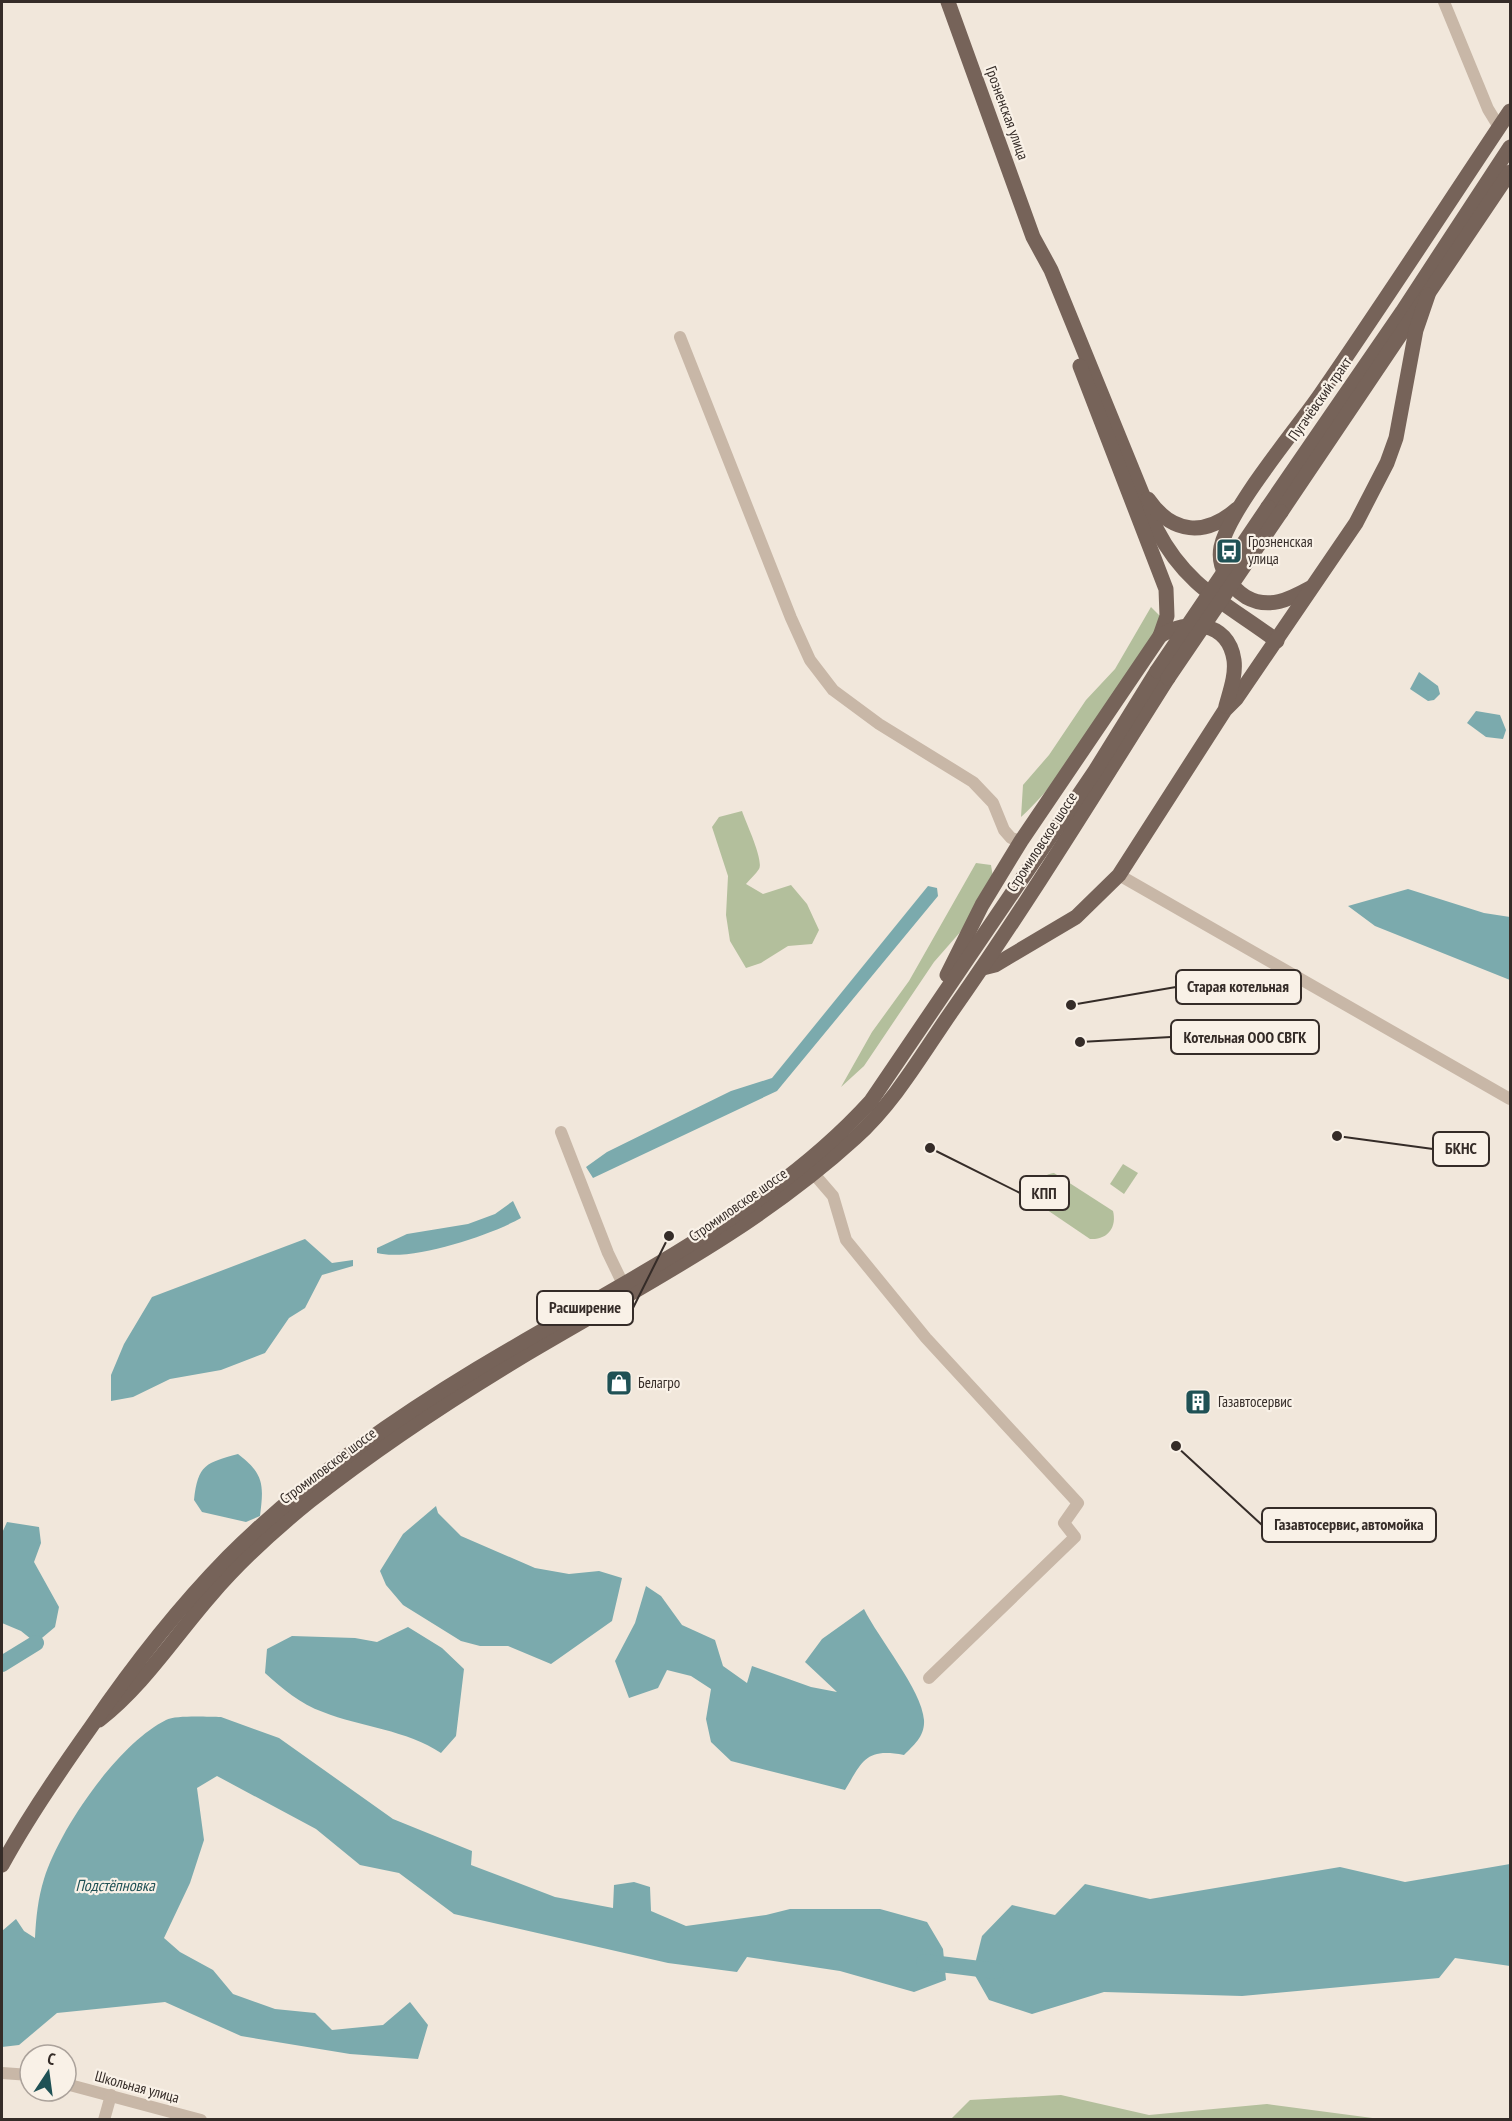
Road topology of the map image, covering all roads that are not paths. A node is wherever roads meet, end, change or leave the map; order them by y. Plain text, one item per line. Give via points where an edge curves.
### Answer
1 (948, 2) edge
2 (1444, 2) edge
3 (1510, 111) edge
4 (1499, 127) junction
5 (1510, 147) edge
6 (1510, 172) edge
7 (1034, 237) junction
8 (1428, 295) junction
9 (680, 337) dead end
10 (1141, 488) junction
11 (1243, 503) junction
12 (1274, 510) junction
13 (1148, 540) junction
14 (1312, 586) junction
15 (1160, 636) junction
16 (1277, 641) junction
17 (1162, 674) junction
18 (1225, 710) junction
19 (1021, 842) junction
20 (1119, 875) junction
21 (983, 968) junction
22 (922, 1026) junction
23 (1510, 1099) edge
24 (561, 1132) dead end
25 (813, 1174) junction
26 (623, 1284) junction
27 (929, 1678) dead end
28 (92, 1725) junction
29 (2, 1865) edge
30 (2, 2073) edge
31 (18, 2074) edge
32 (78, 2087) edge
33 (111, 2095) junction
34 (104, 2120) edge
35 (201, 2120) edge

1 - 7 main road, Грозненская улица
2 - 4 street
3 - 4 main road
4 - 11 main road
5 - 12 main road, Пугачёвский тракт
6 - 8 main road, Пугачёвский тракт
7 - 10 main road, Грозненская улица
7 - 13 main road, Грозненская улица via 1043,274
8 - 12 main road, Пугачёвский тракт
8 - 14 main road via 1416,330 1396,438 1387,463 1356,523
9 - 19 street via 791,618 821,679 852,706 973,782 993,803 1004,830
10 - 11 main road via 1164,517 1186,527 1218,523
10 - 16 main road, Грозненская улица via 1156,530 1179,567 1206,593
11 - 14 main road via 1221,549 1225,573 1233,586 1251,600 1275,603 1289,600
12 - 17 main road, Пугачёвский тракт, bridge
13 - 15 main road, Грозненская улица via 1168,602
13 - 16 main road via 1171,572 1198,598 1245,627
14 - 16 main road
15 - 18 main road via 1194,624 1222,637 1234,658
15 - 19 main road
16 - 18 main road
17 - 21 main road, Стромиловское шоссе
17 - 22 main road, Стромиловское шоссе
18 - 20 main road
19 - 22 main road via 982,905
20 - 21 main road via 1076,917
20 - 23 street
21 - 25 main road, Стромиловское шоссе via 874,1120
22 - 26 main road, Стромиловское шоссе via 854,1120 722,1224
24 - 26 street
25 - 27 street via 833,1196 846,1240 926,1338 1078,1503 1064,1523 1075,1537
25 - 28 main road, Стромиловское шоссе via 721,1241 517,1360 389,1442 313,1499 256,1545 119,1704
26 - 28 main road, Стромиловское шоссе via 474,1371 331,1469 277,1513 228,1557 162,1630
28 - 29 main road, Стромиловское шоссе via 46,1789
30 - 31 street
32 - 33 street, Школьная улица
33 - 34 street
33 - 35 street, Школьная улица

